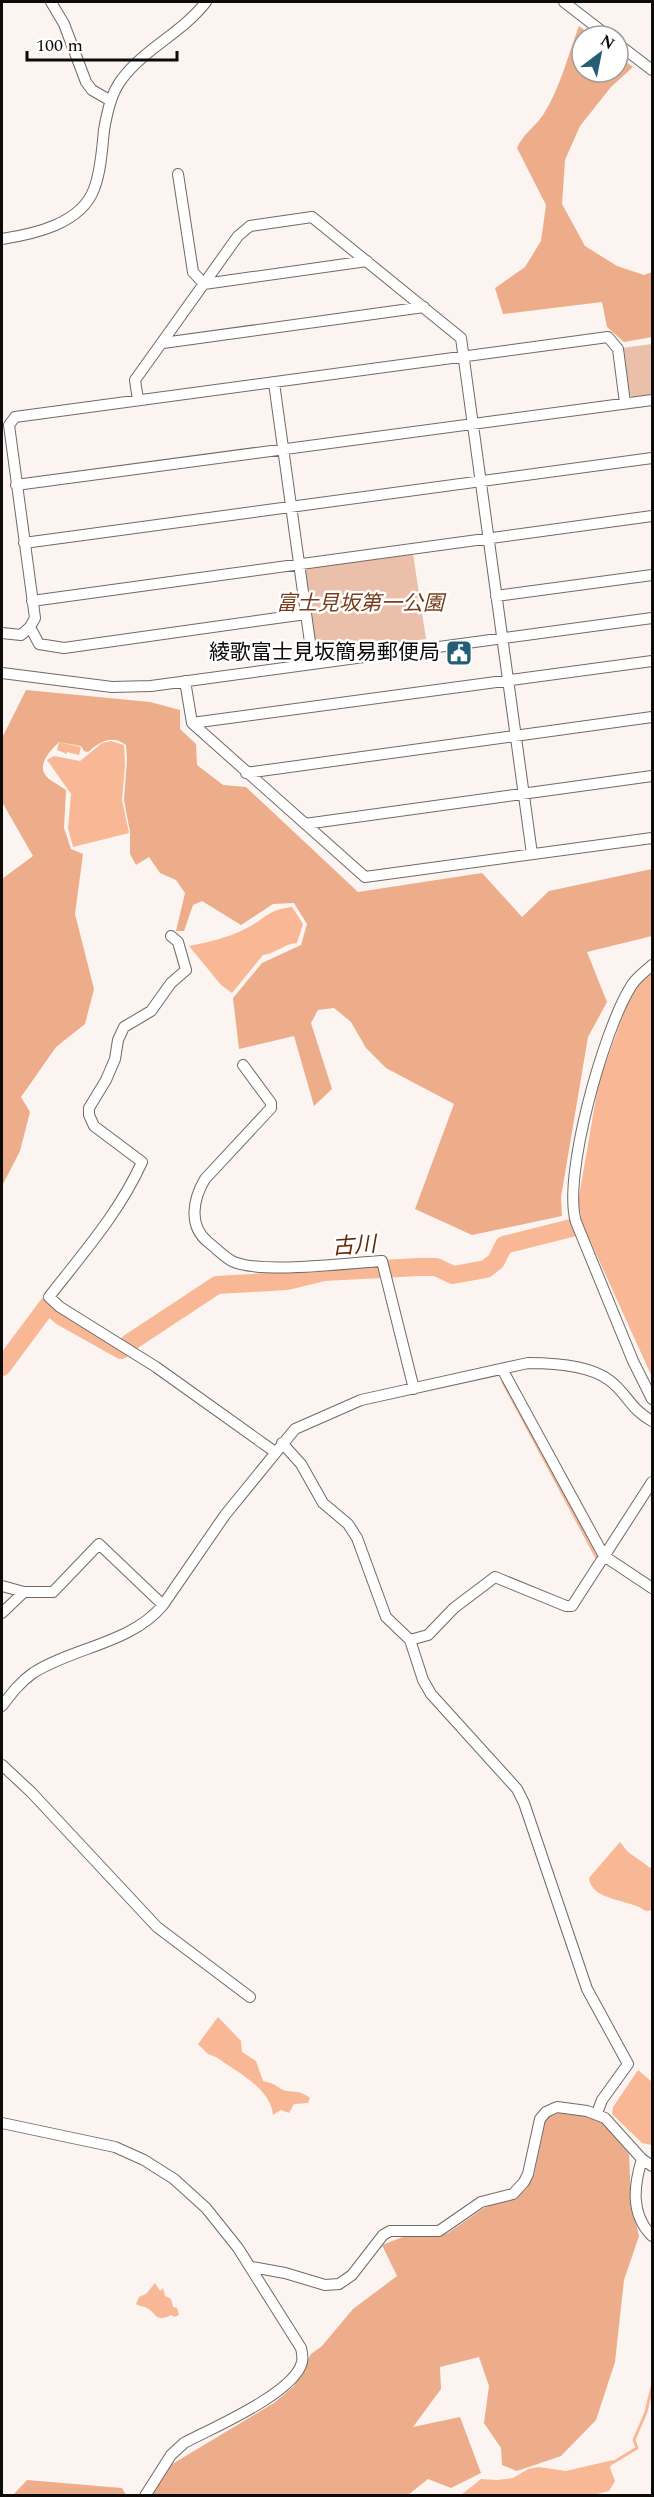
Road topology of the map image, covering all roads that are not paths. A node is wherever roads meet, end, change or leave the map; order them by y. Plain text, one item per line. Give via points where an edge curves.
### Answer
1 (51, 2) edge
2 (206, 2) edge
3 (564, 2) edge
4 (592, 24) edge
5 (630, 53) edge
6 (652, 70) edge
7 (111, 101) junction
8 (178, 174) dead end
9 (2, 239) edge
10 (367, 261) junction
11 (204, 284) junction
12 (424, 307) junction
13 (163, 343) junction
14 (465, 356) junction
15 (273, 383) junction
16 (138, 400) junction
17 (652, 400) edge
18 (625, 403) junction
19 (473, 424) junction
20 (283, 450) junction
21 (652, 458) edge
22 (481, 482) junction
23 (16, 485) junction
24 (291, 507) junction
25 (652, 516) edge
26 (488, 537) junction
27 (24, 543) junction
28 (298, 564) junction
29 (652, 575) edge
30 (496, 596) junction
31 (32, 601) junction
32 (306, 614) junction
33 (652, 618) edge
34 (30, 627) junction
35 (2, 633) edge
36 (502, 638) junction
37 (652, 661) edge
38 (313, 663) junction
39 (2, 673) edge
40 (185, 681) junction
41 (508, 681) junction
42 (652, 717) edge
43 (192, 723) junction
44 (515, 736) junction
45 (246, 773) junction
46 (652, 776) edge
47 (523, 794) junction
48 (304, 824) junction
49 (652, 838) edge
50 (532, 854) junction
51 (171, 936) dead end
52 (652, 965) edge
53 (243, 1065) dead end
54 (502, 1369) junction
55 (414, 1389) junction
56 (652, 1399) edge
57 (652, 1421) edge
58 (279, 1448) junction
59 (652, 1482) edge
60 (604, 1556) junction
61 (2, 1586) edge
62 (652, 1588) edge
63 (24, 1592) junction
64 (163, 1605) junction
65 (2, 1613) edge
66 (410, 1640) junction
67 (2, 1706) edge
68 (2, 1765) edge
69 (250, 1997) dead end
70 (597, 2113) junction
71 (2, 2123) edge
72 (642, 2158) junction
73 (652, 2166) edge
74 (652, 2236) edge
75 (252, 2267) junction
76 (145, 2496) edge

1 - 7 street via 64,24 86,82
2 - 7 street via 122,78
3 - 4 street
5 - 6 street
7 - 9 street via 97,180 86,204 68,219 40,231
8 - 11 street via 193,272
10 - 11 street
10 - 11 street via 312,217 250,225
10 - 12 street
11 - 13 street
12 - 13 street
12 - 14 street via 461,338
13 - 16 street via 135,380
14 - 15 street
14 - 18 street via 608,337 618,349
14 - 19 street
15 - 16 street
15 - 20 street
16 - 23 street via 15,417 9,425
17 - 18 street
18 - 19 street
19 - 20 street
19 - 22 street
20 - 23 street
20 - 24 street
21 - 22 street
22 - 24 street
22 - 26 street
23 - 27 street
24 - 27 street
24 - 28 street
25 - 26 street
26 - 28 street
26 - 30 street
27 - 31 street
28 - 31 street
28 - 32 street
29 - 30 street
30 - 36 street
31 - 34 street via 35,618
32 - 34 street via 64,648 39,644
32 - 38 street
33 - 36 street
34 - 35 street via 21,634
36 - 38 street
36 - 41 street
37 - 41 street
38 - 40 street
39 - 40 street via 112,687
40 - 43 street
41 - 43 street
41 - 44 street
42 - 44 street
43 - 45 street
44 - 45 street
44 - 47 street
45 - 48 street
46 - 47 street
47 - 48 street
47 - 50 street
48 - 50 street via 365,877
49 - 50 street
51 - 58 street via 178,942 186,970 151,1011 124,1027 116,1059 88,1115 94,1126 142,1162 117,1209 49,1297 60,1308
52 - 56 street via 630,987 597,1068 574,1172 572,1202 578,1226
53 - 55 street via 271,1108 205,1179 194,1205 200,1236 232,1261 246,1265 382,1261
54 - 55 street
54 - 57 street via 541,1363 597,1374 609,1380 634,1410
54 - 60 street
55 - 58 street via 341,1408 295,1429
58 - 64 street via 225,1515
58 - 66 street via 301,1464 323,1503 348,1524 357,1538 386,1617
59 - 60 street
60 - 62 street
60 - 66 street via 572,1606 495,1577 454,1608 428,1635
61 - 63 street
63 - 64 street via 53,1592 99,1544
63 - 65 street
64 - 67 street via 145,1622 33,1673
66 - 70 street via 431,1694 520,1795 587,1989 628,2064
68 - 69 street via 157,1927
70 - 72 street
70 - 75 street via 557,2107 546,2112 540,2119 528,2174 519,2189 481,2202 439,2231 390,2231 352,2275 339,2284 325,2285 285,2272
71 - 75 street via 116,2147 158,2168 206,2208
72 - 73 street
72 - 74 street via 635,2180 637,2213
75 - 76 street via 297,2339 302,2356 300,2367 274,2394 177,2449

